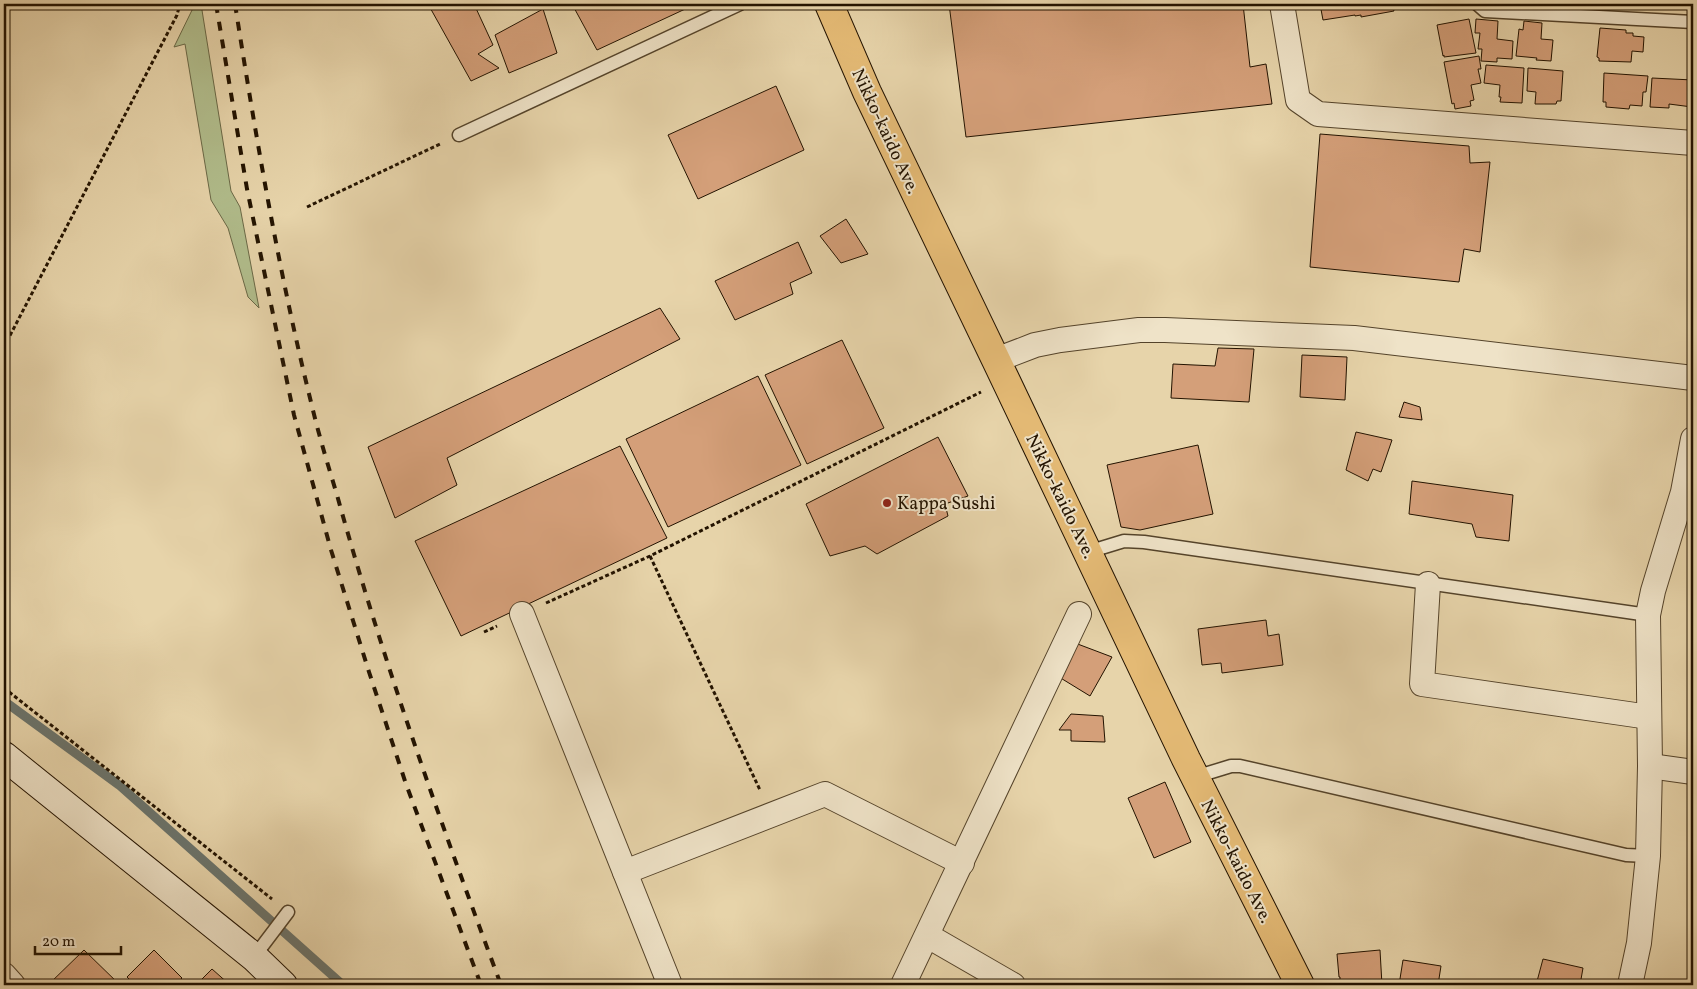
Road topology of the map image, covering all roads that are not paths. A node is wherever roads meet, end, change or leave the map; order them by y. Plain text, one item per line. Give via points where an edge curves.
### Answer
1 (740, 4) edge
2 (829, 4) edge
3 (1282, 4) edge
4 (1477, 4) edge
5 (1693, 22) edge
6 (459, 135) road end
7 (1693, 143) edge
8 (1001, 370) junction
9 (1693, 378) edge
10 (1693, 440) edge
11 (1088, 552) junction
12 (1428, 584) junction
13 (522, 614) road end
14 (1079, 614) dead end
15 (1648, 616) junction
16 (1649, 718) junction
17 (4, 756) edge
18 (1650, 766) junction
19 (1693, 772) edge
20 (1195, 777) junction
21 (1648, 856) junction
22 (962, 863) junction
23 (625, 872) junction
24 (286, 915) road end
25 (928, 936) junction
26 (254, 957) junction
27 (4, 975) edge
28 (13, 985) edge
29 (283, 985) edge
30 (670, 985) edge
31 (903, 985) edge
32 (1013, 985) edge
33 (1300, 985) edge
34 (1630, 985) edge

1 - 6 lane
2 - 8 highway, Nikko-kaido Ave. via 867,92
3 - 7 street via 1298,100 1318,114
4 - 5 lane via 1485,11
8 - 9 street via 1035,345 1139,330 1166,330 1354,338
8 - 11 highway, Nikko-kaido Ave.
10 - 15 street
11 - 12 lane via 1124,541 1144,542
11 - 20 highway, Nikko-kaido Ave.
12 - 15 lane
12 - 16 street via 1422,684
13 - 23 street
14 - 22 street
15 - 16 street
16 - 18 street
17 - 26 street
18 - 19 street
18 - 21 street
20 - 21 lane via 1240,766 1626,854
20 - 33 highway, Nikko-kaido Ave.
21 - 34 street via 1639,943
22 - 23 street via 825,794
22 - 25 street
23 - 30 street
24 - 26 lane
25 - 31 street
25 - 32 street
26 - 29 street
27 - 28 street

